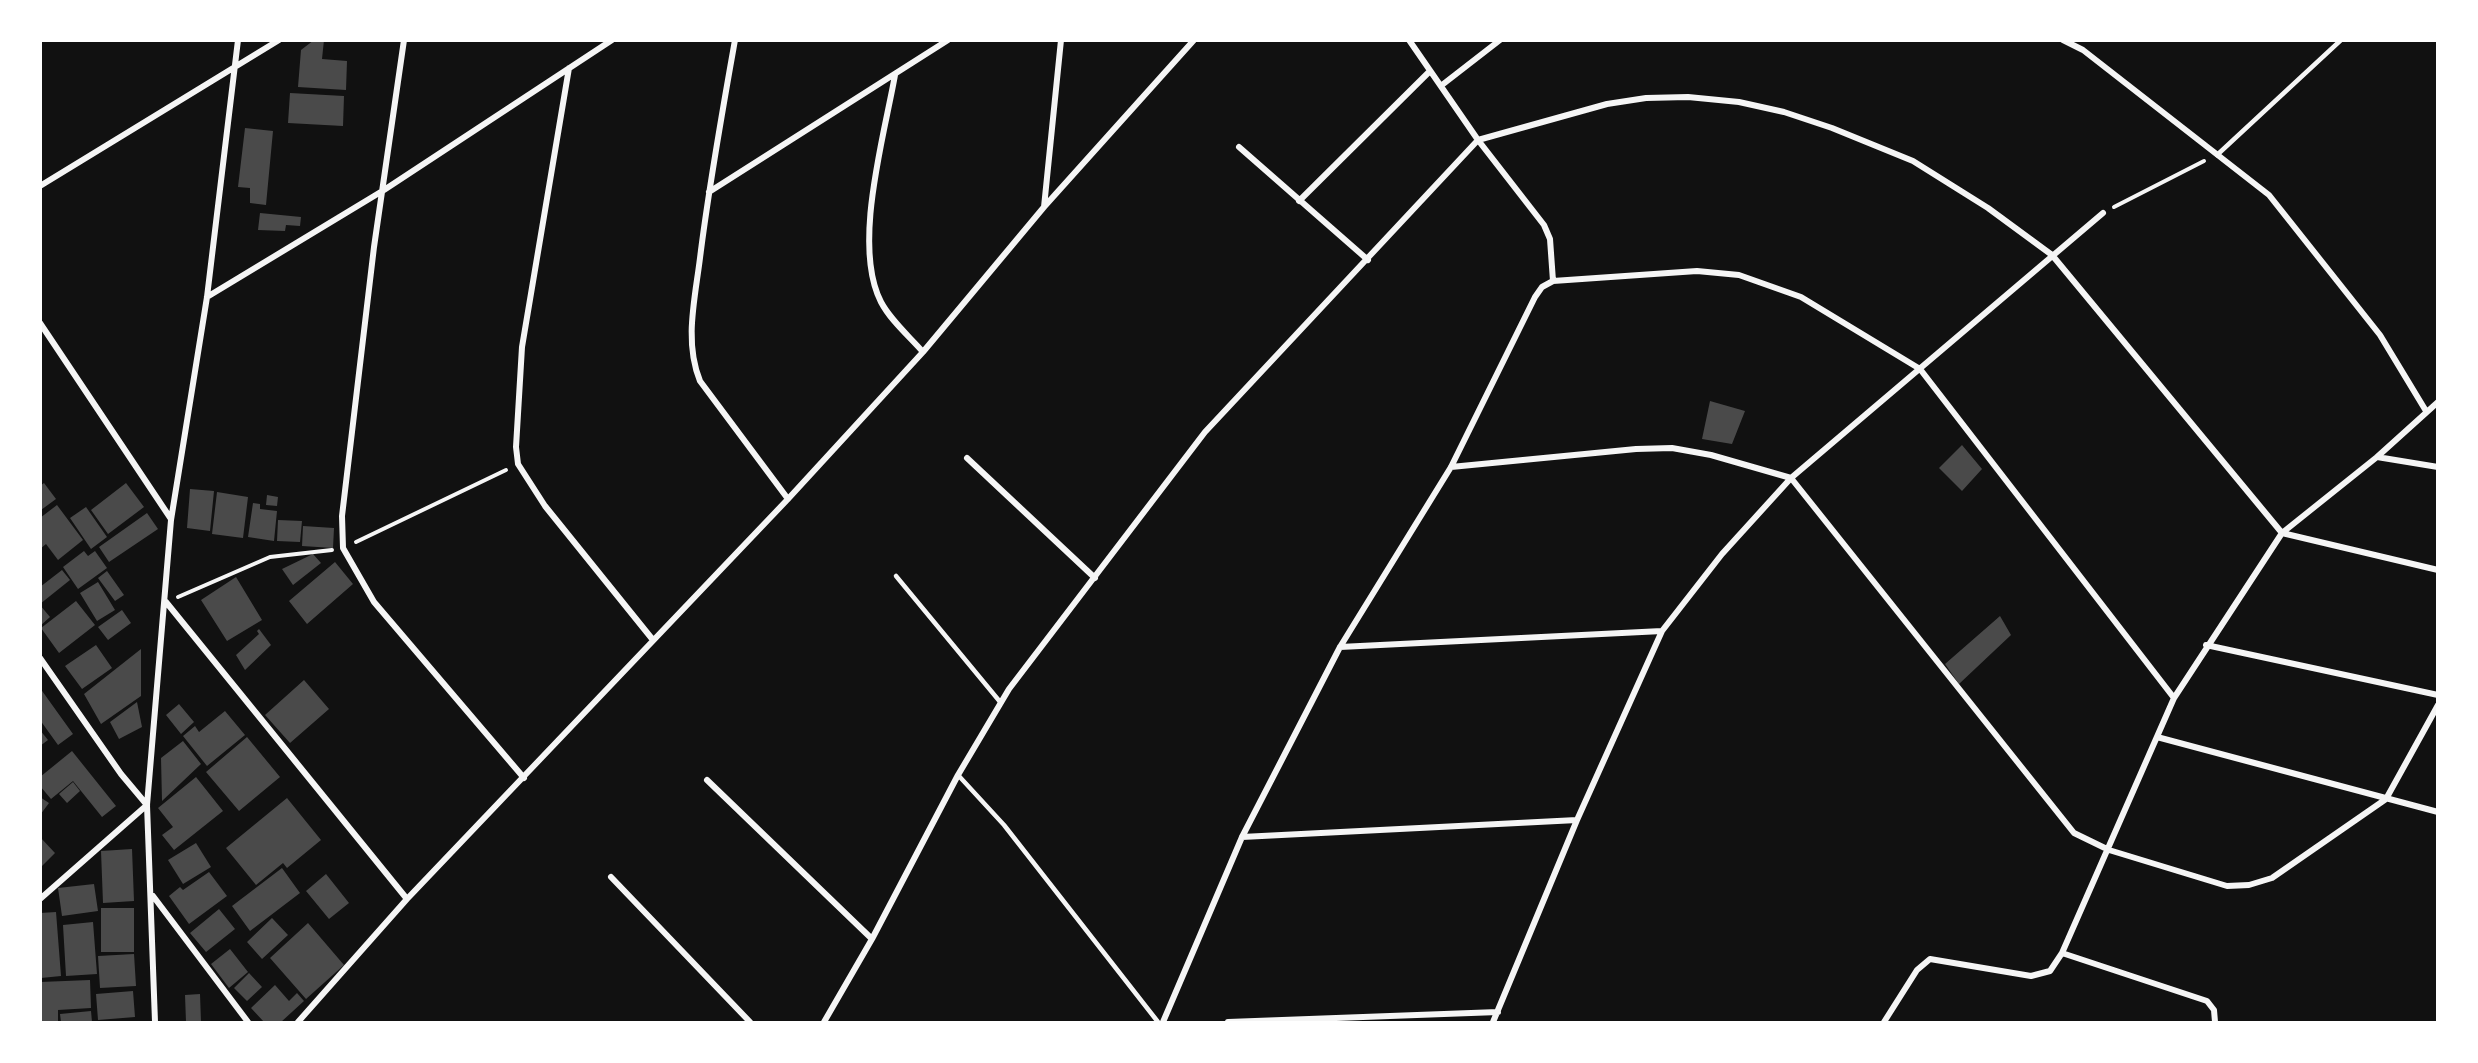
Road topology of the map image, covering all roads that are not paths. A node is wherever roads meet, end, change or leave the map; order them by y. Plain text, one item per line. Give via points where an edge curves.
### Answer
1 (238, 40) edge
2 (279, 40) edge
3 (404, 40) edge
4 (612, 40) edge
5 (735, 40) edge
6 (948, 40) edge
7 (1061, 40) edge
8 (1194, 40) edge
9 (1409, 40) edge
10 (1500, 40) edge
11 (2063, 40) edge
12 (2342, 40) edge
13 (568, 68) junction
14 (235, 69) junction
15 (1430, 71) junction
16 (895, 75) junction
17 (1442, 85) junction
18 (1478, 140) junction
19 (1239, 147) dead end
20 (2217, 155) junction
21 (40, 186) edge
22 (384, 190) junction
23 (709, 192) junction
24 (1299, 201) junction
25 (1044, 207) junction
26 (2103, 213) road end
27 (2052, 255) junction
28 (1368, 260) junction
29 (1552, 281) junction
30 (207, 297) junction
31 (40, 323) edge
32 (923, 352) junction
33 (1920, 369) junction
34 (2438, 402) edge
35 (2426, 411) junction
36 (2377, 457) junction
37 (967, 458) dead end
38 (1451, 467) junction
39 (2438, 467) edge
40 (1791, 478) junction
41 (788, 499) junction
42 (171, 520) junction
43 (2282, 533) junction
44 (2438, 570) edge
45 (896, 576) dead end
46 (1095, 578) junction
47 (166, 602) junction
48 (1662, 631) junction
49 (653, 640) junction
50 (2206, 645) junction
51 (1340, 647) junction
52 (41, 660) edge
53 (2438, 694) edge
54 (2174, 698) junction
55 (1001, 703) junction
56 (2438, 705) edge
57 (2157, 737) junction
58 (958, 775) junction
59 (524, 778) junction
60 (707, 780) dead end
61 (2386, 799) junction
62 (147, 805) junction
63 (2438, 812) edge
64 (1577, 820) junction
65 (1242, 837) junction
66 (2109, 850) junction
67 (611, 877) dead end
68 (153, 896) junction
69 (40, 899) edge
70 (407, 899) junction
71 (872, 939) junction
72 (2062, 953) junction
73 (1498, 1012) junction
74 (1297, 1020) edge
75 (155, 1023) edge
76 (248, 1023) edge
77 (298, 1023) edge
78 (750, 1023) edge
79 (824, 1023) edge
80 (1158, 1023) edge
81 (1163, 1023) edge
82 (1228, 1023) edge
83 (1493, 1023) edge
84 (1884, 1023) edge
85 (2215, 1023) edge

1 - 14 street
2 - 14 street
3 - 22 street
4 - 13 street
5 - 23 street
6 - 16 street
7 - 25 street
8 - 25 street
9 - 15 street
10 - 17 street
11 - 20 street via 2082,50
12 - 20 lane
13 - 22 street
13 - 49 street via 522,347 518,464 545,506
14 - 21 street
14 - 30 street
15 - 17 street
15 - 24 street
16 - 23 street
16 - 32 street via 869,221 869,265 881,302
17 - 18 street
18 - 27 street via 1563,115 1646,98 1739,102 1832,128 1913,161 1988,208
18 - 28 street
18 - 29 street via 1547,232
19 - 24 street
20 - 35 street via 2269,195 2380,335
22 - 30 street
22 - 59 street via 342,516 343,548 374,602
23 - 41 street via 692,324 693,365 700,381
24 - 28 street
25 - 32 street
26 - 27 street
27 - 33 street
27 - 43 street
28 - 46 street via 1205,432
29 - 33 street via 1697,271 1739,274 1801,297
29 - 38 street via 1535,297
30 - 42 street
31 - 42 street
32 - 41 street
33 - 40 street
33 - 54 street
34 - 35 street
35 - 36 street
36 - 39 street
36 - 43 street
37 - 46 street
38 - 40 street via 1672,448
38 - 51 street
40 - 48 street via 1722,554
40 - 66 street via 2074,833
41 - 49 street
42 - 47 street
43 - 44 street
43 - 50 street
45 - 55 lane
46 - 55 street
47 - 62 street
47 - 70 street
48 - 51 street
48 - 64 street
49 - 59 street
50 - 53 street
50 - 54 street
51 - 65 street
52 - 62 street
54 - 57 street
55 - 58 street
56 - 61 street
57 - 61 street
57 - 66 street
58 - 71 street
58 - 80 lane via 1004,825
59 - 70 street
60 - 71 street
61 - 63 street
61 - 66 street via 2272,878 2249,885 2227,886
62 - 68 street
62 - 69 street
64 - 65 street
64 - 73 street
65 - 81 street
66 - 72 street
67 - 78 street
68 - 75 street
68 - 76 street
70 - 77 street
71 - 79 street
72 - 84 street via 2050,971 2031,976 1930,959 1917,970
72 - 85 street via 2207,1000 2214,1010
73 - 74 street
73 - 83 street
74 - 82 street

